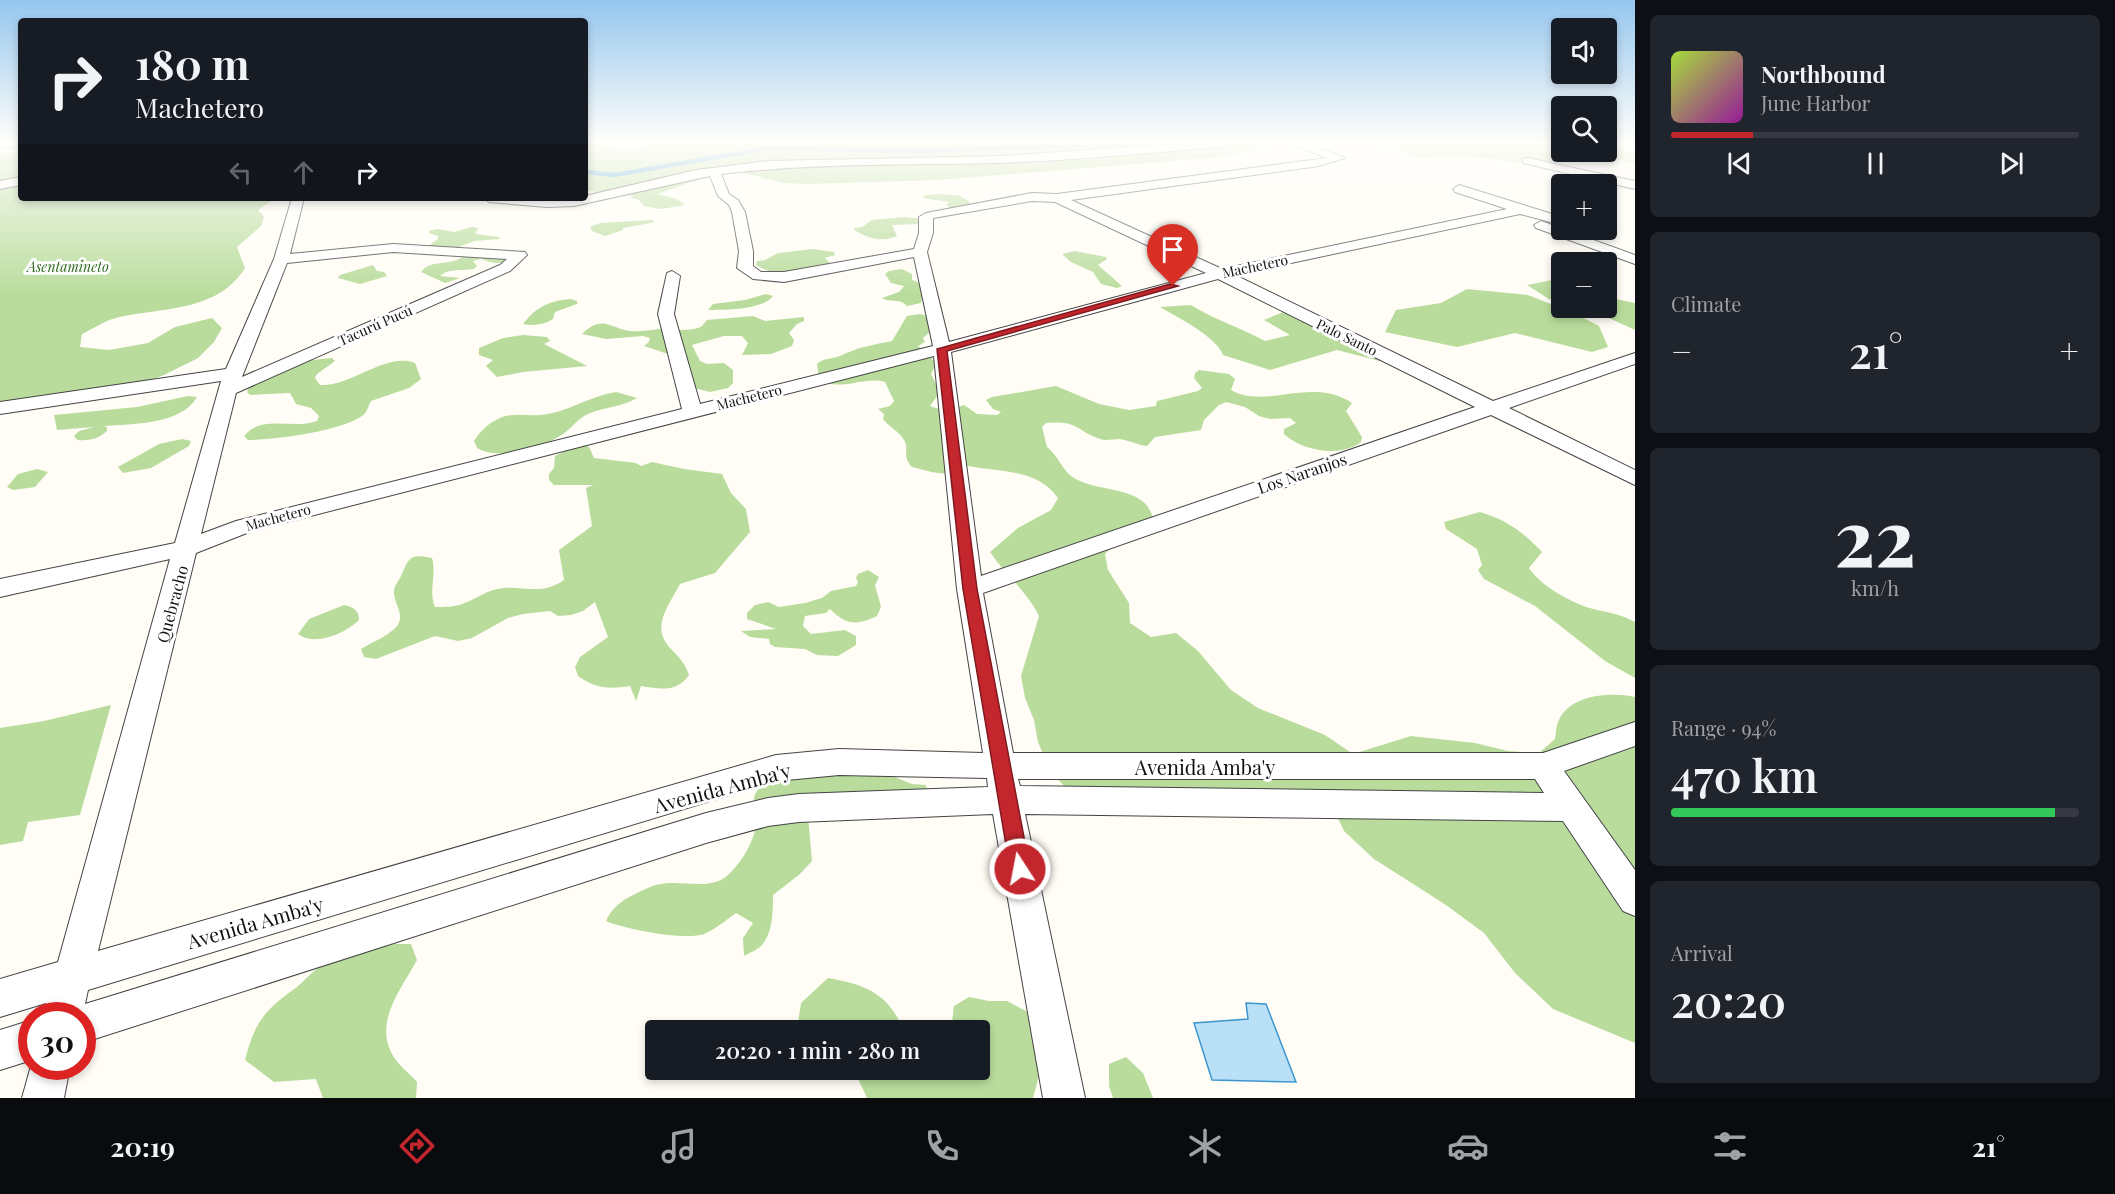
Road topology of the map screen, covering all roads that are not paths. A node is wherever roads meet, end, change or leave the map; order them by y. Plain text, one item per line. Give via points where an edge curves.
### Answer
1 (609, 194) edge
2 (723, 194) edge
3 (1086, 194) edge
4 (1476, 194) edge
5 (1057, 198) junction
6 (588, 199) edge
7 (297, 201) edge
8 (524, 201) edge
9 (579, 201) edge
10 (1510, 212) junction
11 (1551, 219) edge
12 (1615, 240) edge
13 (1635, 247) edge
14 (920, 252) junction
15 (281, 259) junction
16 (1635, 260) edge
17 (1220, 274) junction
18 (672, 276) dead end
19 (942, 349) junction
20 (1635, 358) edge
21 (230, 382) junction
22 (0, 408) edge
23 (1491, 408) junction
24 (692, 411) junction
25 (1635, 478) edge
26 (187, 548) junction
27 (0, 588) edge
28 (970, 589) junction
29 (1635, 734) edge
30 (1000, 766) junction
31 (1543, 766) junction
32 (1007, 800) junction
33 (1571, 807) junction
34 (1635, 899) edge
35 (72, 976) junction
36 (0, 998) edge
37 (66, 1002) edge
38 (96, 1020) edge
39 (18, 1044) edge
40 (0, 1050) edge
41 (47, 1080) edge
42 (43, 1098) edge
43 (1064, 1098) edge

1 - 6 street
2 - 14 street via 741,215 741,233 748,251 745,268 758,276 784,277
3 - 5 street
4 - 10 street via 1507,204
5 - 14 street via 1032,197 931,216
5 - 17 street, Palo Santo
7 - 15 street, Quebracho
8 - 9 street
10 - 11 street
10 - 16 street
10 - 17 street, Machetero
12 - 13 street
14 - 19 street
15 - 21 street, Quebracho
15 - 21 street, Tacurú Pucú via 393,248 520,255 505,268
17 - 19 street, Machetero
17 - 23 street, Palo Santo
18 - 24 street via 666,314
19 - 24 street, Machetero
19 - 28 street
20 - 23 street, Los Naranjos
21 - 22 street, Tacurú Pucú
21 - 26 street, Quebracho
23 - 25 street, Palo Santo
23 - 28 street, Los Naranjos
24 - 26 street, Machetero via 244,526
26 - 27 street, Machetero
26 - 35 street, Quebracho
28 - 30 street
29 - 31 street, Avenida Amba'y
30 - 31 street, Avenida Amba'y
30 - 32 street
30 - 35 street, Avenida Amba'y via 839,762 776,768
31 - 33 street
32 - 33 street, Avenida Amba'y
32 - 38 street, Avenida Amba'y via 768,812 706,828
32 - 43 street
33 - 34 street
35 - 36 street, Avenida Amba'y
35 - 37 street, Quebracho
39 - 40 street
41 - 42 street

